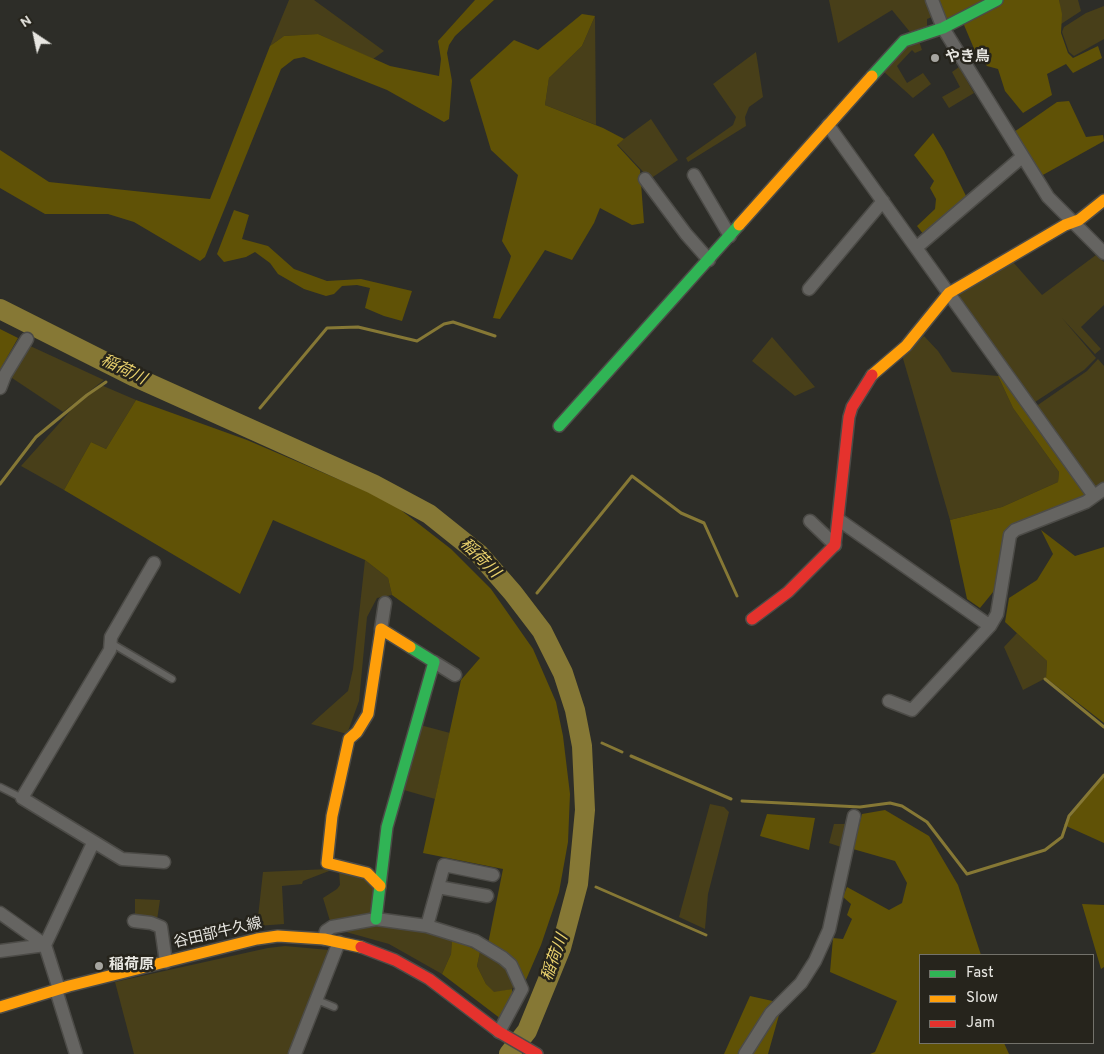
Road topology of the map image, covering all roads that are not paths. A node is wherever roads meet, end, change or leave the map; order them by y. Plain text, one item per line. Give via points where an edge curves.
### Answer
1 (932, 0) edge
2 (997, 0) edge
3 (943, 28) junction
4 (828, 125) junction
5 (1022, 157) junction
6 (694, 175) dead end
7 (645, 179) dead end
8 (1104, 200) edge
9 (884, 201) junction
10 (1073, 223) junction
11 (730, 236) junction
12 (916, 248) junction
13 (1104, 253) edge
14 (708, 260) junction
15 (809, 289) dead end
16 (949, 293) junction
17 (27, 339) dead end
18 (0, 388) edge
19 (559, 426) dead end
20 (1099, 493) edge
21 (839, 520) junction
22 (810, 521) dead end
23 (835, 545) junction
24 (154, 563) dead end
25 (385, 603) dead end
26 (752, 619) dead end
27 (990, 626) junction
28 (380, 629) junction
29 (111, 643) junction
30 (434, 662) junction
31 (455, 675) dead end
32 (172, 678) dead end
33 (889, 701) dead end
34 (0, 787) edge
35 (22, 798) junction
36 (854, 816) dead end
37 (93, 843) junction
38 (164, 862) dead end
39 (493, 875) dead end
40 (380, 886) junction
41 (438, 887) junction
42 (487, 896) dead end
43 (0, 913) edge
44 (376, 919) junction
45 (134, 922) dead end
46 (427, 926) junction
47 (324, 939) junction
48 (339, 942) junction
49 (45, 945) junction
50 (0, 951) edge
51 (166, 962) junction
52 (57, 990) junction
53 (317, 1000) junction
54 (0, 1007) edge
55 (334, 1007) dead end
56 (501, 1033) junction
57 (534, 1053) edge
58 (76, 1054) edge
59 (295, 1054) edge
60 (745, 1054) edge

1 - 3 street
2 - 3 street
3 - 4 street via 904,41
3 - 5 street
4 - 9 street
4 - 11 street
5 - 10 street via 1048,197
5 - 12 street
6 - 11 street
7 - 14 street
8 - 10 street
9 - 12 street
9 - 15 street
10 - 13 street
10 - 16 street
11 - 14 street
12 - 16 street
14 - 19 street
16 - 20 street
16 - 21 street via 906,346 871,376 852,407 840,483
17 - 18 street
20 - 27 street via 1086,502 1015,530 1010,535 998,614
21 - 23 street
21 - 27 street
22 - 23 street
23 - 26 street via 788,592
24 - 29 street via 111,637
25 - 28 street
27 - 33 street via 912,710
28 - 30 street
28 - 40 street via 372,698 368,714 349,739 332,816 327,858 327,863 367,873
29 - 32 lane
29 - 35 street via 110,650
30 - 31 street
30 - 40 street via 387,827
34 - 35 lane
35 - 37 street
36 - 60 street via 829,930 801,983 771,1013
37 - 38 street via 122,859
37 - 49 street
39 - 41 street via 444,865
40 - 44 street
41 - 42 street
41 - 46 street
43 - 49 street
44 - 46 street
44 - 47 street via 332,927 326,931
45 - 51 street via 161,927
46 - 56 street via 475,941 511,965 522,989
47 - 48 street, 谷田部牛久線
47 - 51 street, 谷田部牛久線 via 264,938
48 - 53 street
48 - 56 street, 谷田部牛久線 via 367,948 412,969
49 - 50 street
49 - 52 street
51 - 52 street, 谷田部牛久線
52 - 54 street, 谷田部牛久線
52 - 58 street
53 - 55 lane
53 - 59 street
56 - 57 street, 谷田部牛久線

